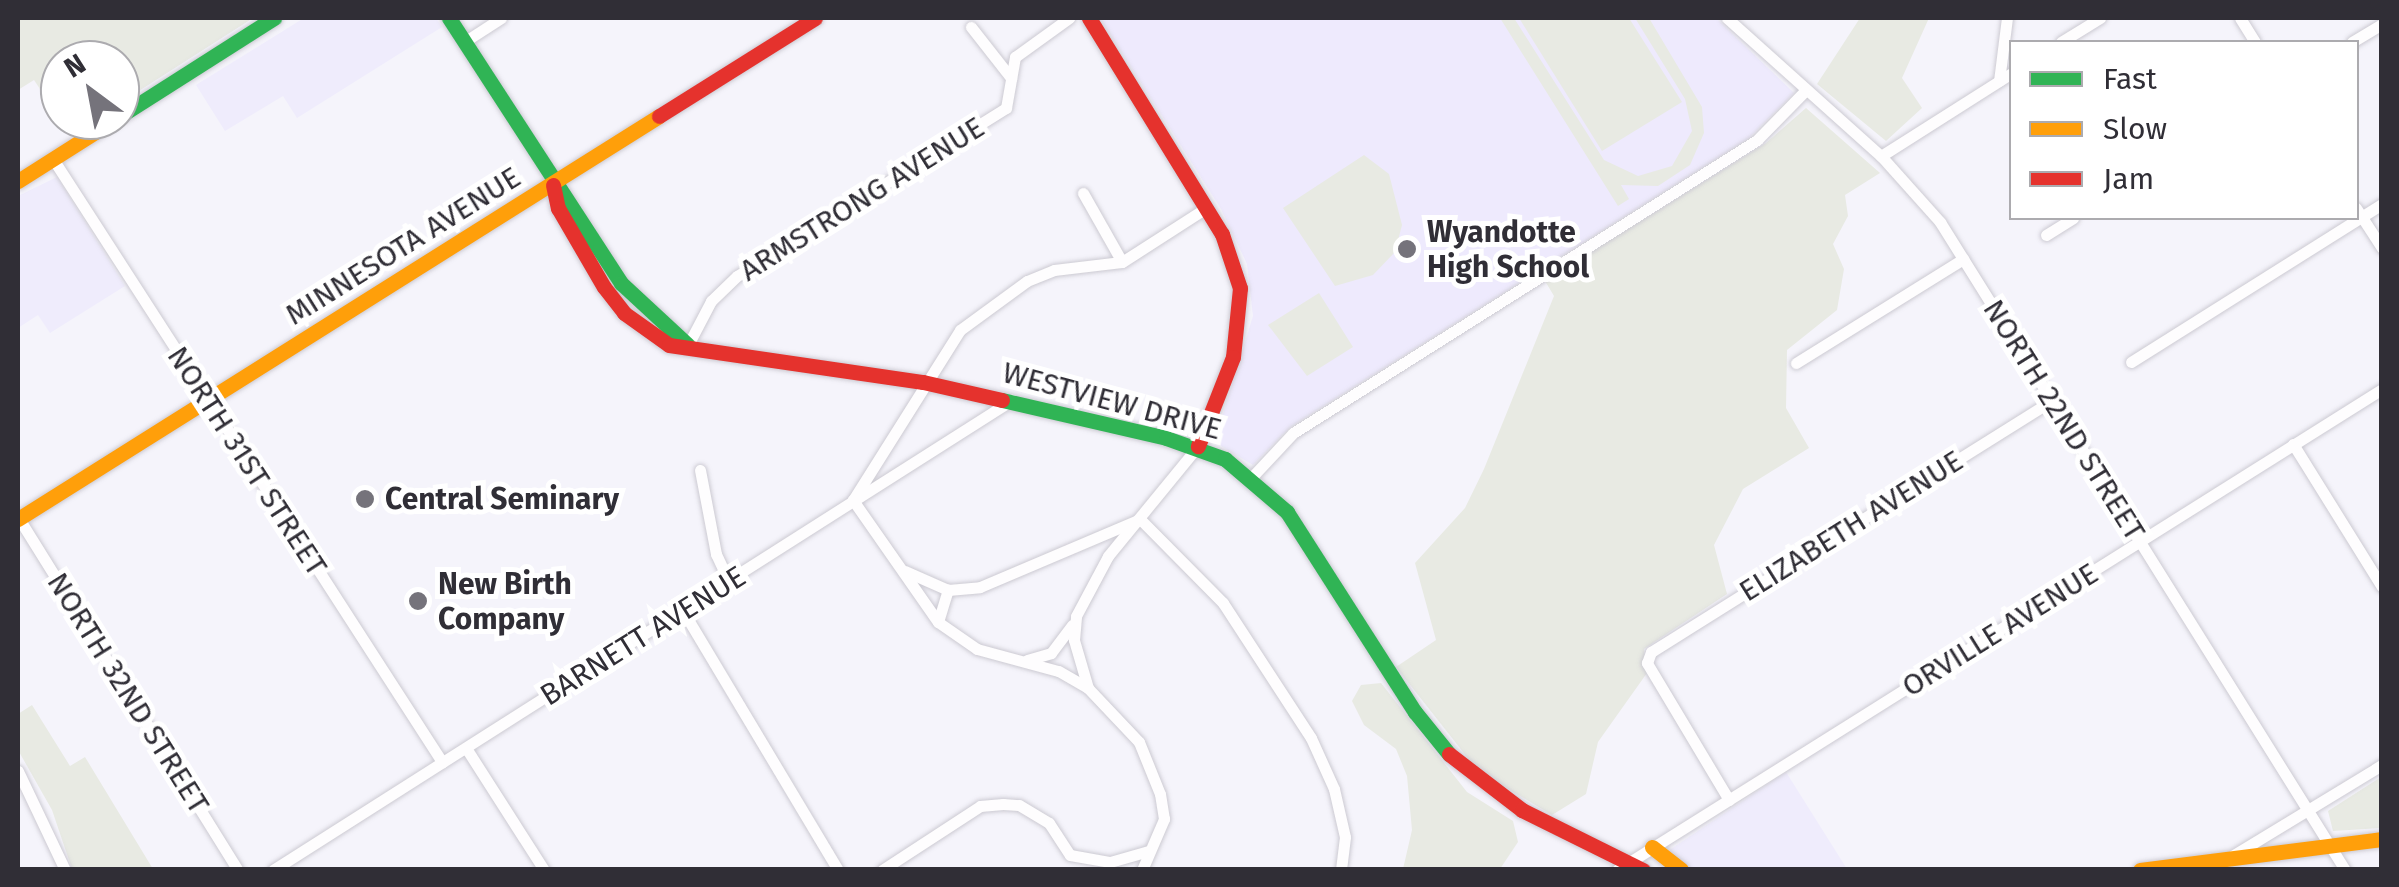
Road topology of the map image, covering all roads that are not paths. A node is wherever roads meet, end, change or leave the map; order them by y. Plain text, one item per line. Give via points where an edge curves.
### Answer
1 (274, 18) edge
2 (449, 18) edge
3 (502, 18) edge
4 (816, 18) edge
5 (1069, 18) edge
6 (1089, 18) edge
7 (1728, 18) edge
8 (2007, 18) edge
9 (2100, 18) edge
10 (2240, 18) edge
11 (2382, 24) edge
12 (971, 27) dead end
13 (2064, 40) edge
14 (2254, 40) edge
15 (2355, 40) edge
16 (464, 42) junction
17 (2009, 76) edge
18 (1011, 78) junction
19 (2000, 81) junction
20 (1804, 92) junction
21 (140, 103) edge
22 (82, 140) edge
23 (1881, 156) junction
24 (54, 158) junction
25 (18, 181) edge
26 (553, 184) junction
27 (1084, 193) dead end
28 (2382, 204) edge
29 (1206, 208) junction
30 (2359, 212) edge
31 (2070, 220) edge
32 (2347, 220) edge
33 (2046, 234) dead end
34 (2382, 248) edge
35 (1963, 259) junction
36 (1122, 262) junction
37 (688, 345) junction
38 (2132, 362) dead end
39 (1796, 363) dead end
40 (923, 382) junction
41 (2382, 388) edge
42 (207, 400) junction
43 (1012, 400) junction
44 (2052, 400) junction
45 (2293, 444) junction
46 (1198, 446) junction
47 (700, 470) dead end
48 (1251, 478) junction
49 (853, 500) junction
50 (18, 518) edge
51 (1140, 519) junction
52 (2140, 542) junction
53 (899, 567) junction
54 (728, 582) junction
55 (2382, 587) edge
56 (948, 590) junction
57 (682, 612) junction
58 (1076, 616) junction
59 (938, 622) junction
60 (1027, 660) junction
61 (1088, 688) junction
62 (466, 748) junction
63 (442, 762) junction
64 (2382, 765) edge
65 (18, 771) edge
66 (1729, 800) junction
67 (2312, 808) junction
68 (2382, 839) edge
69 (2332, 845) junction
70 (1652, 848) junction
71 (1148, 851) junction
72 (1070, 855) junction
73 (2226, 859) junction
74 (1630, 867) edge
75 (64, 870) edge
76 (238, 870) edge
77 (273, 870) edge
78 (544, 870) edge
79 (838, 870) edge
80 (882, 870) edge
81 (1079, 870) edge
82 (1142, 870) edge
83 (1341, 870) edge
84 (1681, 870) edge
85 (2140, 870) edge
86 (2210, 870) edge
87 (2345, 870) edge

1 - 21 main road
2 - 16 main road, WESTVIEW DRIVE
3 - 16 street
4 - 26 main road, MINNESOTA AVENUE
5 - 18 street, ARMSTRONG AVENUE via 1020,50
6 - 29 main road
7 - 20 street, NORTH 22ND STREET
8 - 19 street
9 - 13 street
10 - 14 street
11 - 15 street
12 - 18 street
16 - 26 main road, WESTVIEW DRIVE
17 - 19 street
18 - 37 street, ARMSTRONG AVENUE via 1006,108 723,288
19 - 23 street
20 - 23 street, NORTH 22ND STREET
20 - 48 street via 1757,140 1293,433
22 - 24 main road
23 - 35 street, NORTH 22ND STREET via 1940,222
24 - 25 main road
24 - 42 street, NORTH 31ST STREET
26 - 37 main road, WESTVIEW DRIVE via 636,302
26 - 42 main road, MINNESOTA AVENUE
27 - 36 street
28 - 30 street
29 - 36 street
29 - 46 main road via 1232,257 1241,318 1222,393
30 - 34 street
31 - 33 street
32 - 38 street
35 - 39 street
35 - 44 street, NORTH 22ND STREET
36 - 40 street via 1054,270 1027,281 960,330
37 - 40 main road, WESTVIEW DRIVE via 742,360
40 - 43 main road, WESTVIEW DRIVE
40 - 49 street
41 - 45 street, ORVILLE AVENUE
42 - 50 main road, MINNESOTA AVENUE
42 - 63 street, NORTH 31ST STREET
43 - 46 main road, WESTVIEW DRIVE
43 - 49 street, BARNETT AVENUE
44 - 52 street, NORTH 22ND STREET
44 - 66 street, ELIZABETH AVENUE via 1650,652 1648,663
45 - 52 street, ORVILLE AVENUE
45 - 55 street
46 - 48 main road, WESTVIEW DRIVE
46 - 51 street
47 - 54 street
48 - 74 main road, WESTVIEW DRIVE via 1287,512 1415,712 1464,770 1522,810
49 - 53 street
49 - 54 street, BARNETT AVENUE
50 - 76 street, NORTH 32ND STREET
51 - 56 street via 1029,570
51 - 58 street via 1090,582
51 - 83 street via 1223,602 1310,738 1334,789 1345,837
52 - 66 street, ORVILLE AVENUE
52 - 67 street, NORTH 22ND STREET
53 - 56 street
53 - 59 street
54 - 57 street, BARNETT AVENUE
56 - 59 street
57 - 62 street, BARNETT AVENUE
57 - 79 street
58 - 60 street via 1064,643
58 - 61 street via 1074,640
59 - 60 street via 977,649
60 - 61 street
61 - 71 street via 1120,716 1153,772 1164,819
62 - 63 street, BARNETT AVENUE
62 - 78 street
63 - 77 street, BARNETT AVENUE
64 - 67 street
65 - 75 street
66 - 70 street, ORVILLE AVENUE
67 - 69 street, NORTH 22ND STREET
67 - 73 street
68 - 69 main road
69 - 73 main road
69 - 87 street, NORTH 22ND STREET
70 - 74 street, ORVILLE AVENUE
70 - 84 main road
71 - 72 street via 1110,862
71 - 82 street
72 - 80 street via 1049,824 1019,805 1003,804 980,806
72 - 81 street
73 - 85 main road
73 - 86 street

